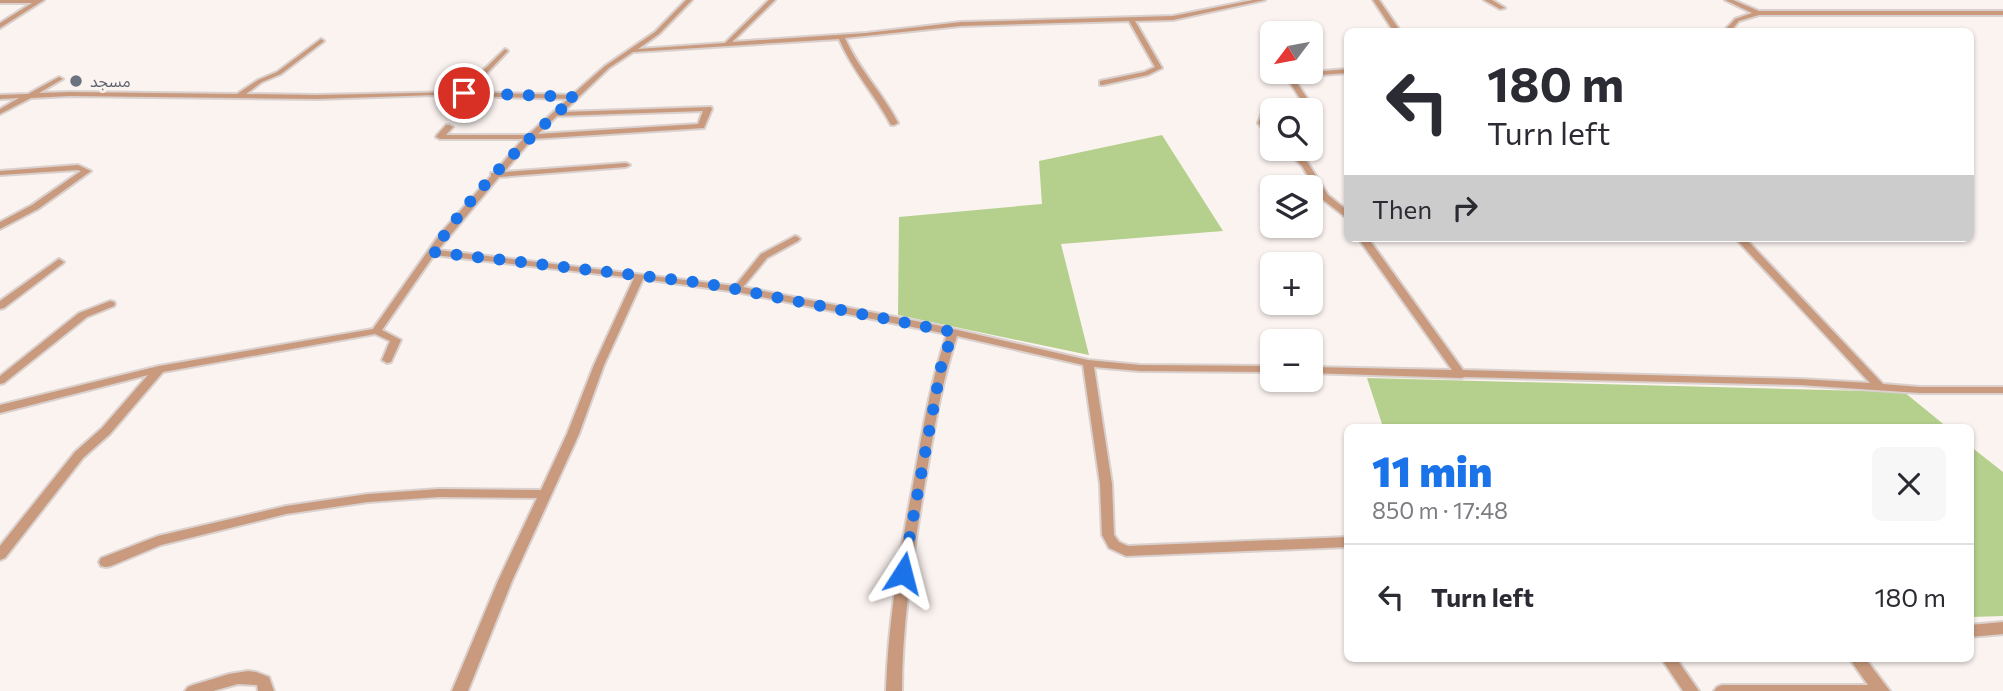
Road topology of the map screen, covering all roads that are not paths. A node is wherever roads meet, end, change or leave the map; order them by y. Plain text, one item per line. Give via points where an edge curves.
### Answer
1 (689, 0) edge
2 (772, 0) edge
3 (1262, 0) edge
4 (1376, 0) edge
5 (1487, 0) edge
6 (1728, 0) edge
7 (0, 1) edge
8 (39, 1) edge
9 (1502, 8) dead end
10 (2003, 12) edge
11 (1758, 13) junction
12 (1131, 20) junction
13 (0, 26) edge
14 (1395, 28) edge
15 (1730, 28) edge
16 (841, 36) junction
17 (321, 41) dead end
18 (727, 44) junction
19 (505, 51) dead end
20 (634, 51) junction
21 (1344, 71) edge
22 (59, 79) dead end
23 (1103, 83) dead end
24 (464, 93) junction
25 (27, 96) junction
26 (0, 97) edge
27 (237, 97) junction
28 (575, 97) junction
29 (1303, 98) edge
30 (0, 112) edge
31 (555, 114) junction
32 (894, 123) dead end
33 (449, 127) dead end
34 (528, 139) junction
35 (1301, 161) edge
36 (626, 165) dead end
37 (0, 173) edge
38 (494, 175) junction
39 (1344, 213) edge
40 (0, 226) edge
41 (795, 239) dead end
42 (1366, 242) edge
43 (1745, 242) edge
44 (433, 252) junction
45 (58, 262) dead end
46 (640, 276) junction
47 (737, 289) junction
48 (110, 304) dead end
49 (0, 306) edge
50 (376, 331) junction
51 (953, 332) junction
52 (387, 360) dead end
53 (1088, 363) junction
54 (159, 369) junction
55 (1260, 369) edge
56 (1323, 370) edge
57 (1461, 375) junction
58 (0, 382) edge
59 (1880, 387) junction
60 (2003, 390) edge
61 (0, 409) edge
62 (545, 494) junction
63 (1344, 542) edge
64 (0, 555) edge
65 (106, 562) dead end
66 (2003, 628) edge
67 (1974, 631) edge
68 (1671, 662) edge
69 (1859, 662) edge
70 (193, 691) edge
71 (266, 691) edge
72 (460, 691) edge
73 (894, 691) edge
74 (1691, 691) edge
75 (1722, 691) edge
76 (1882, 691) edge

1 - 20 street
2 - 18 street
3 - 12 street via 1197,15
4 - 14 street
5 - 9 street
6 - 11 street
7 - 8 street
8 - 13 street
10 - 11 street
11 - 15 street via 1737,20
12 - 16 street via 961,23
12 - 23 street via 1159,68
16 - 18 street
16 - 32 street via 856,68 883,100
17 - 27 street
18 - 20 street
19 - 24 street
20 - 28 street via 620,56
21 - 29 street via 1288,75
22 - 25 street
24 - 27 street
24 - 28 street
25 - 26 street
25 - 27 street
25 - 30 street
28 - 31 street
31 - 34 street
31 - 34 street via 708,109 701,126
33 - 34 street via 440,137
34 - 38 street
35 - 39 street via 1325,197
36 - 38 street
37 - 40 street via 78,167 87,171
38 - 44 street
41 - 47 street via 764,256
42 - 57 street
43 - 59 street
44 - 46 street
44 - 50 street
45 - 49 street
46 - 47 street
46 - 62 street
47 - 51 street
48 - 58 street via 83,315
50 - 52 street via 396,340
50 - 54 street
51 - 53 street
51 - 73 street via 941,367 907,548 893,646
53 - 55 street
53 - 63 street via 1106,484 1108,535 1114,545 1140,551
54 - 61 street
54 - 64 street via 79,455
56 - 57 street
57 - 59 street
59 - 60 street
62 - 65 street via 427,494 286,510 158,541
62 - 72 street
66 - 67 street
68 - 74 street
69 - 76 street
70 - 71 street via 258,677
75 - 76 street

